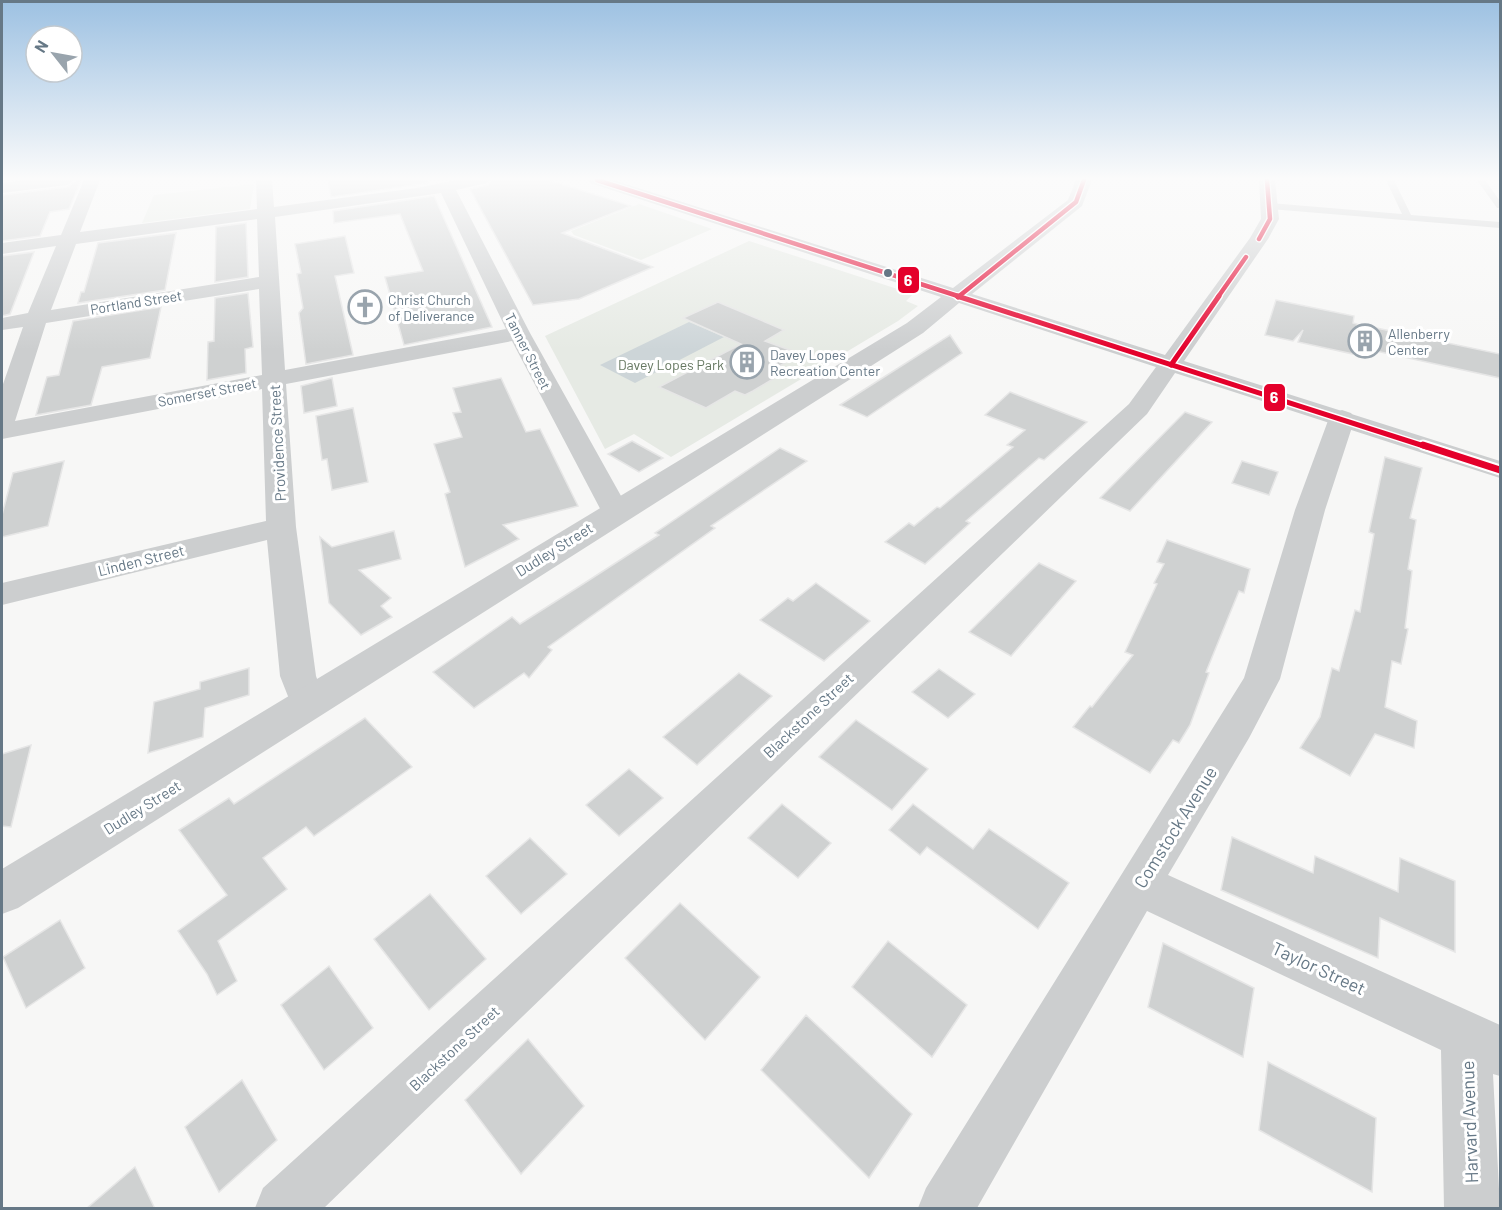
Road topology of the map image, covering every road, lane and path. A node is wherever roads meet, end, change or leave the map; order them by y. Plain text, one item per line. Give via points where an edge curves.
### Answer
1 (87, 236) edge
2 (267, 236) edge
3 (471, 236) edge
4 (771, 236) edge
5 (1033, 236) edge
6 (1260, 236) edge
7 (68, 239) junction
8 (2, 248) edge
9 (270, 281) junction
10 (958, 297) junction
11 (37, 318) junction
12 (2, 324) edge
13 (519, 333) junction
14 (1171, 365) junction
15 (274, 379) junction
16 (1342, 418) junction
17 (2, 422) edge
18 (2, 431) edge
19 (1500, 470) edge
20 (615, 512) junction
21 (281, 527) junction
22 (2, 594) edge
23 (308, 704) junction
24 (1140, 883) junction
25 (2, 893) edge
26 (1483, 1043) edge
27 (283, 1209) edge
28 (946, 1209) edge
29 (1473, 1209) edge

1 - 7 street
2 - 9 street, Providence Street
3 - 13 street, Tanner Street
4 - 10 street
5 - 10 street, Dudley Street
6 - 14 street, Blackstone Street
7 - 8 street
7 - 11 street
9 - 11 street, Portland Street
9 - 15 street, Providence Street
10 - 14 street
10 - 20 street, Dudley Street via 915,328
11 - 12 street, Portland Street
11 - 17 street
13 - 15 street, Somerset Street
13 - 20 street, Tanner Street
14 - 16 street
14 - 27 street, Blackstone Street via 1138,409 1113,433
15 - 18 street, Somerset Street
15 - 21 street, Providence Street
16 - 19 street
16 - 24 street, Comstock Avenue via 1310,510 1262,679
20 - 23 street, Dudley Street
21 - 22 street, Linden Street
21 - 23 street, Providence Street via 298,676
23 - 25 street, Dudley Street
24 - 26 street, Taylor Street
24 - 28 street, Comstock Avenue
26 - 29 street, Harvard Avenue

